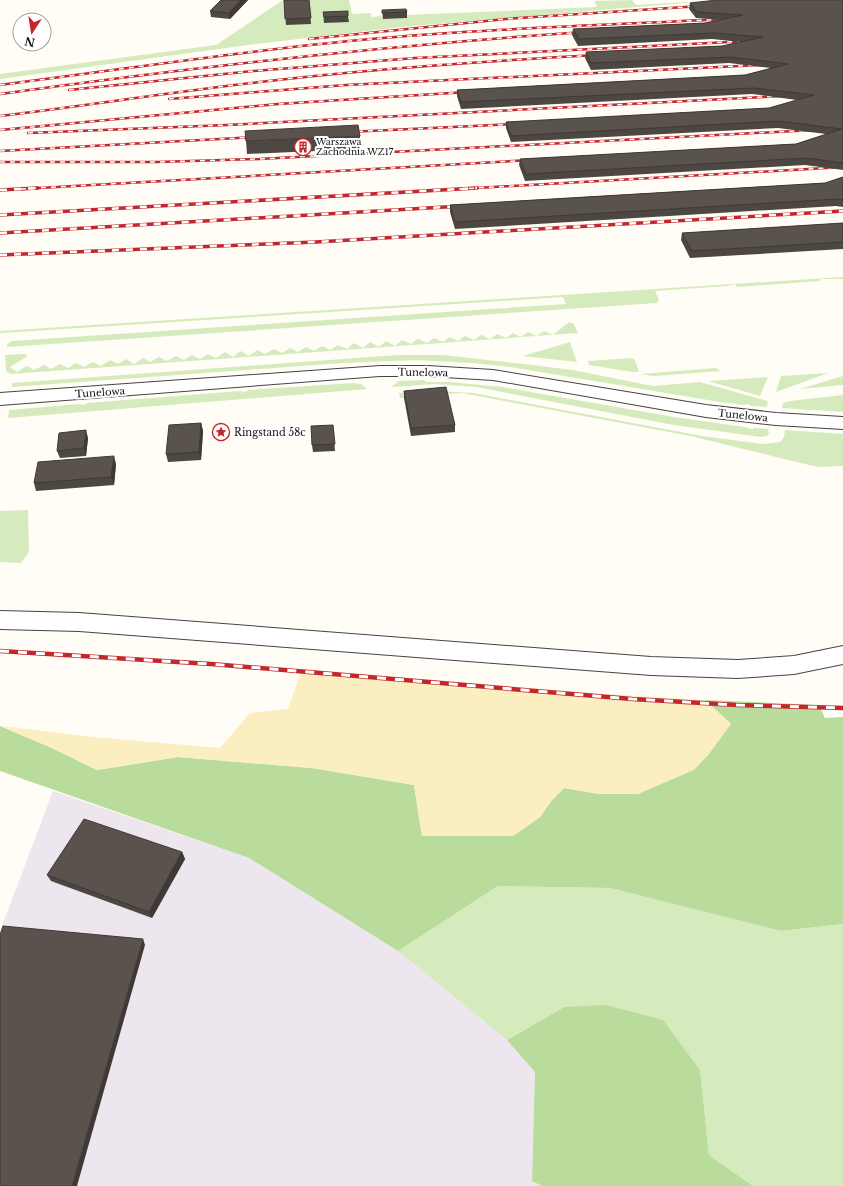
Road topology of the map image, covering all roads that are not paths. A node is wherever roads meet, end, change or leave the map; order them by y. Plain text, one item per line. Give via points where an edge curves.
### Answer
1 (0, 399) edge
2 (843, 423) edge
3 (0, 620) edge
4 (843, 655) edge

1 - 2 street, Tunelowa via 380,371 428,371 493,375 706,411
3 - 4 street via 87,623 651,666 738,669 794,665

